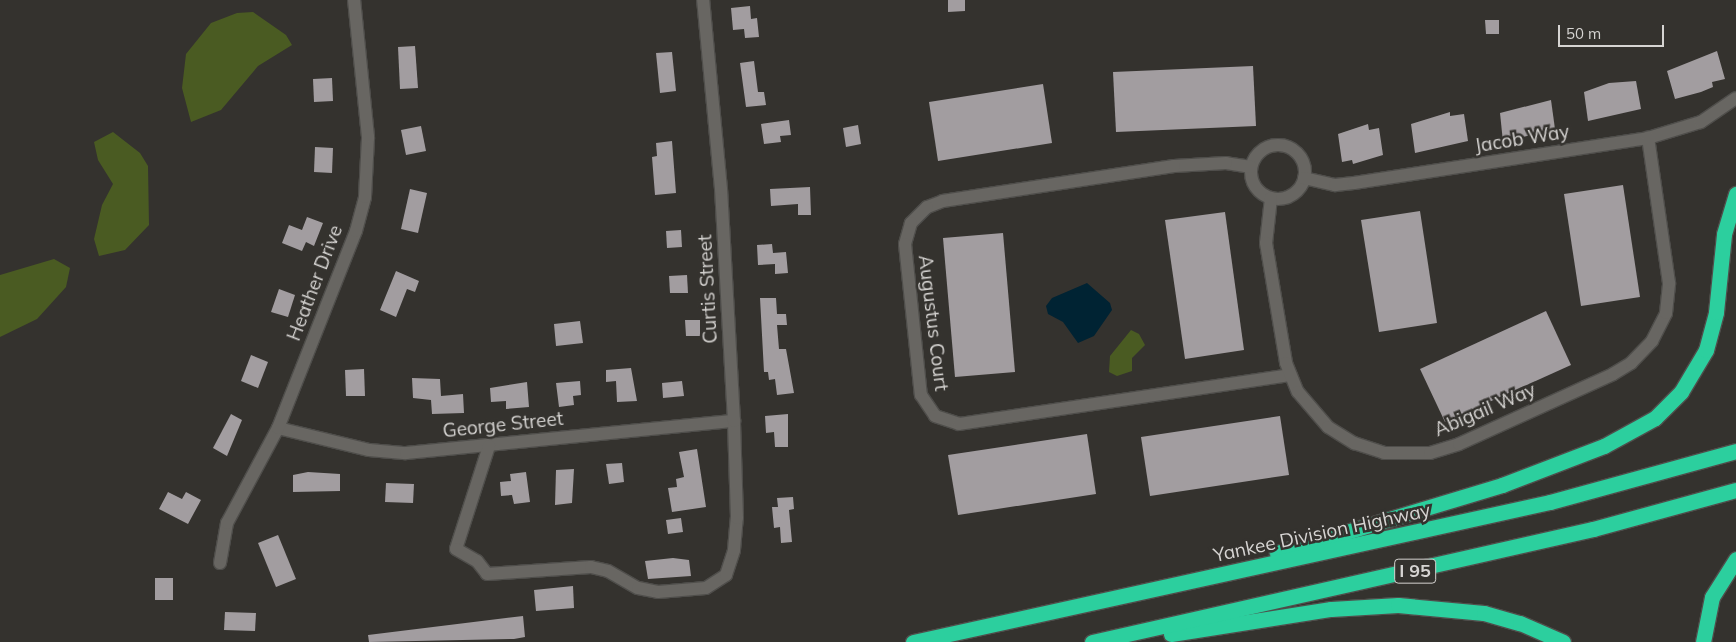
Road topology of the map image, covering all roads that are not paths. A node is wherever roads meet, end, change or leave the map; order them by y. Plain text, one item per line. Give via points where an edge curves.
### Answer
1 (354, 0) edge
2 (703, 0) edge
3 (1736, 98) edge
4 (1648, 138) junction
5 (1251, 167) junction
6 (1304, 178) junction
7 (1736, 194) edge
8 (1271, 198) junction
9 (1290, 375) junction
10 (734, 421) junction
11 (278, 428) junction
12 (489, 446) junction
13 (1736, 451) edge
14 (1736, 490) edge
15 (1736, 559) edge
16 (220, 563) dead end
17 (1145, 592) junction
18 (914, 642) edge
19 (1092, 642) edge
20 (1120, 642) edge
21 (1563, 642) edge
22 (1703, 642) edge

1 - 11 street, Heather Drive via 368,137 365,197 356,231
2 - 10 street, Curtis Street via 722,189
3 - 4 street, Jacob Way via 1700,122
4 - 6 street, Jacob Way via 1354,183 1335,185
4 - 9 street, Abigail Way via 1669,293 1655,337 1623,369 1459,444 1414,454 1369,449 1341,436 1307,405
5 - 6 street via 1264,149 1282,145 1300,157
5 - 8 street via 1255,186
5 - 9 street, Augustus Court via 1226,163 1174,166 943,201 922,210 908,228 905,244 921,395 935,416 959,424
6 - 8 street via 1290,196
7 - 17 highway via 1724,234 1716,312 1706,350 1681,392 1644,427 1567,461 1449,502
8 - 9 street, Abigail Way via 1266,243
10 - 12 street, George Street
10 - 12 street, Curtis Street via 736,532 726,576 706,588 658,592 638,588 597,568 489,576 477,561 456,550
11 - 12 street, George Street via 380,452
11 - 16 street, Heather Drive via 227,523
13 - 17 highway, Yankee Division Highway / I 95 via 1550,502
14 - 19 highway, I 95 via 1518,547
15 - 22 highway via 1712,597
17 - 18 highway, Yankee Division Highway / I 95
20 - 21 highway via 1331,609 1398,605 1484,614 1520,623

